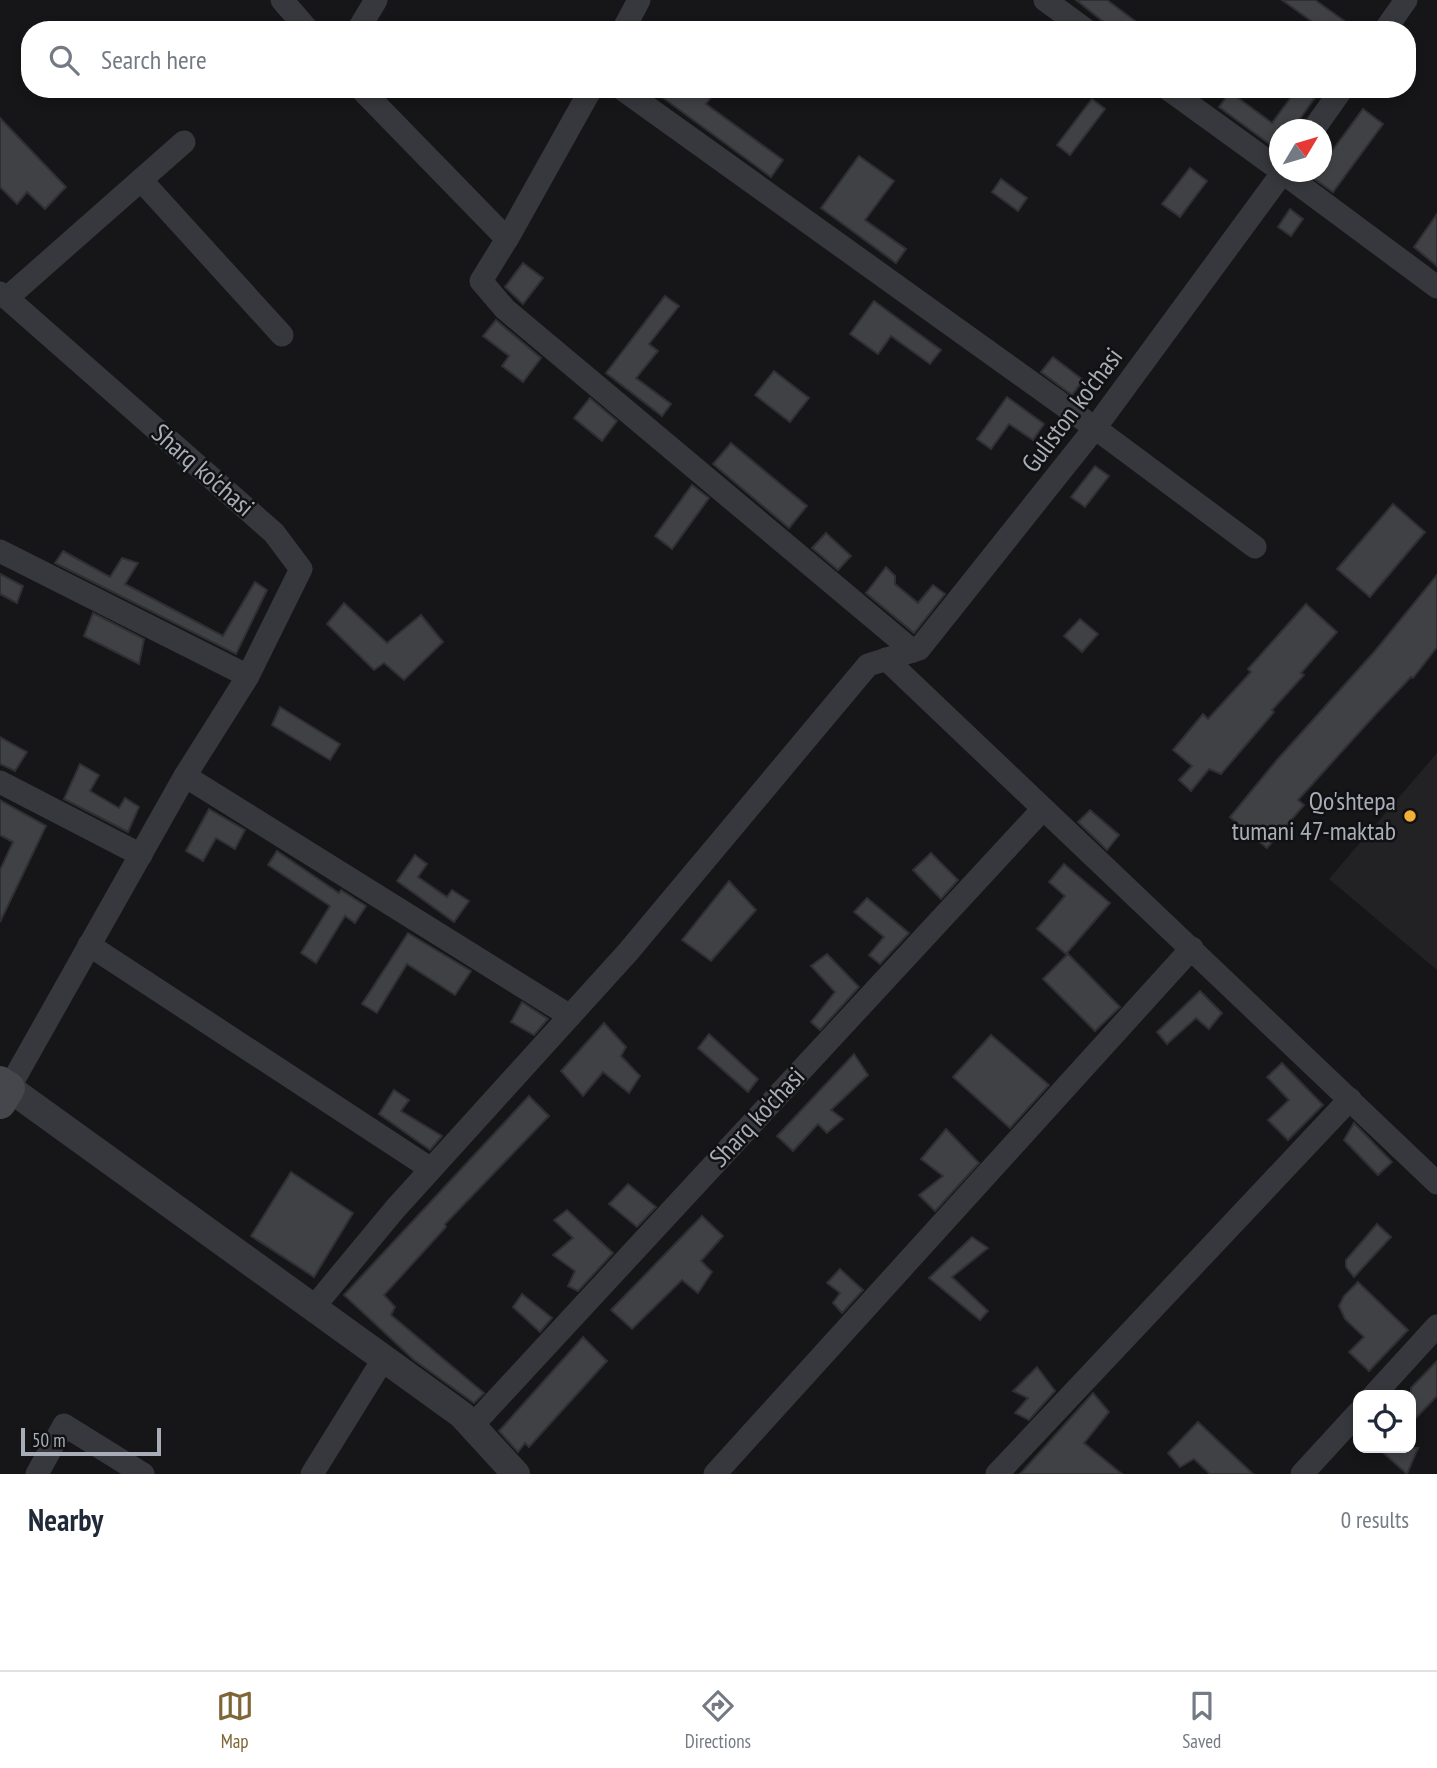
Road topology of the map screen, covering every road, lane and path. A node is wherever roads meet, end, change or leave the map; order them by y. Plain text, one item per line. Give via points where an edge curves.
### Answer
1 (282, 0) edge
2 (376, 0) edge
3 (639, 0) edge
4 (1045, 0) edge
5 (1406, 0) edge
6 (300, 21) edge
7 (363, 21) edge
8 (628, 21) edge
9 (1074, 21) edge
10 (1391, 21) edge
11 (371, 98) edge
12 (586, 98) edge
13 (635, 98) edge
14 (1181, 98) edge
15 (1336, 98) edge
16 (1321, 119) edge
17 (184, 142) dead end
18 (1269, 162) edge
19 (141, 180) junction
20 (1274, 182) edge
21 (1297, 182) edge
22 (507, 239) junction
23 (1437, 287) edge
24 (3, 296) edge
25 (282, 335) dead end
26 (1095, 428) junction
27 (1255, 547) dead end
28 (0, 551) edge
29 (913, 651) junction
30 (886, 659) junction
31 (248, 677) junction
32 (185, 776) junction
33 (0, 782) edge
34 (1043, 809) junction
35 (141, 855) junction
36 (89, 945) junction
37 (1192, 948) junction
38 (570, 1016) junction
39 (3, 1091) edge
40 (1350, 1099) junction
41 (431, 1169) junction
42 (1437, 1183) edge
43 (313, 1308) junction
44 (1437, 1326) edge
45 (384, 1358) junction
46 (1379, 1390) edge
47 (1353, 1418) edge
48 (472, 1426) junction
49 (37, 1474) edge
50 (143, 1474) edge
51 (312, 1474) edge
52 (516, 1474) edge
53 (715, 1474) edge
54 (996, 1474) edge
55 (1302, 1474) edge

1 - 6 street
2 - 7 street
3 - 8 street
4 - 9 street
5 - 10 street
11 - 22 street
12 - 22 street
13 - 26 street
14 - 18 street
15 - 16 street
17 - 19 street
19 - 24 street
19 - 25 street
20 - 26 street, Guliston ko'chasi
21 - 23 street
22 - 29 street via 481,281 505,309
24 - 31 street, Sharq ko'chasi via 274,533 301,569
26 - 27 street
26 - 29 street, Guliston ko'chasi
28 - 31 street
29 - 30 street, Guliston ko'chasi
30 - 34 street
30 - 38 street, Guliston ko'chasi via 868,664
31 - 32 street, Sharq ko'chasi
32 - 35 street, Sharq ko'chasi
32 - 38 street
33 - 35 street
34 - 37 street
34 - 48 street, Sharq ko'chasi
35 - 36 street, Sharq ko'chasi
36 - 39 street, Sharq ko'chasi
36 - 41 street
37 - 40 street
37 - 53 street
38 - 41 street, Guliston ko'chasi
39 - 43 street
40 - 42 street
40 - 54 street
41 - 43 street, Guliston ko'chasi
43 - 45 street
44 - 46 street
45 - 48 street
45 - 51 street
47 - 55 street
48 - 52 street
49 - 50 street via 64,1425

